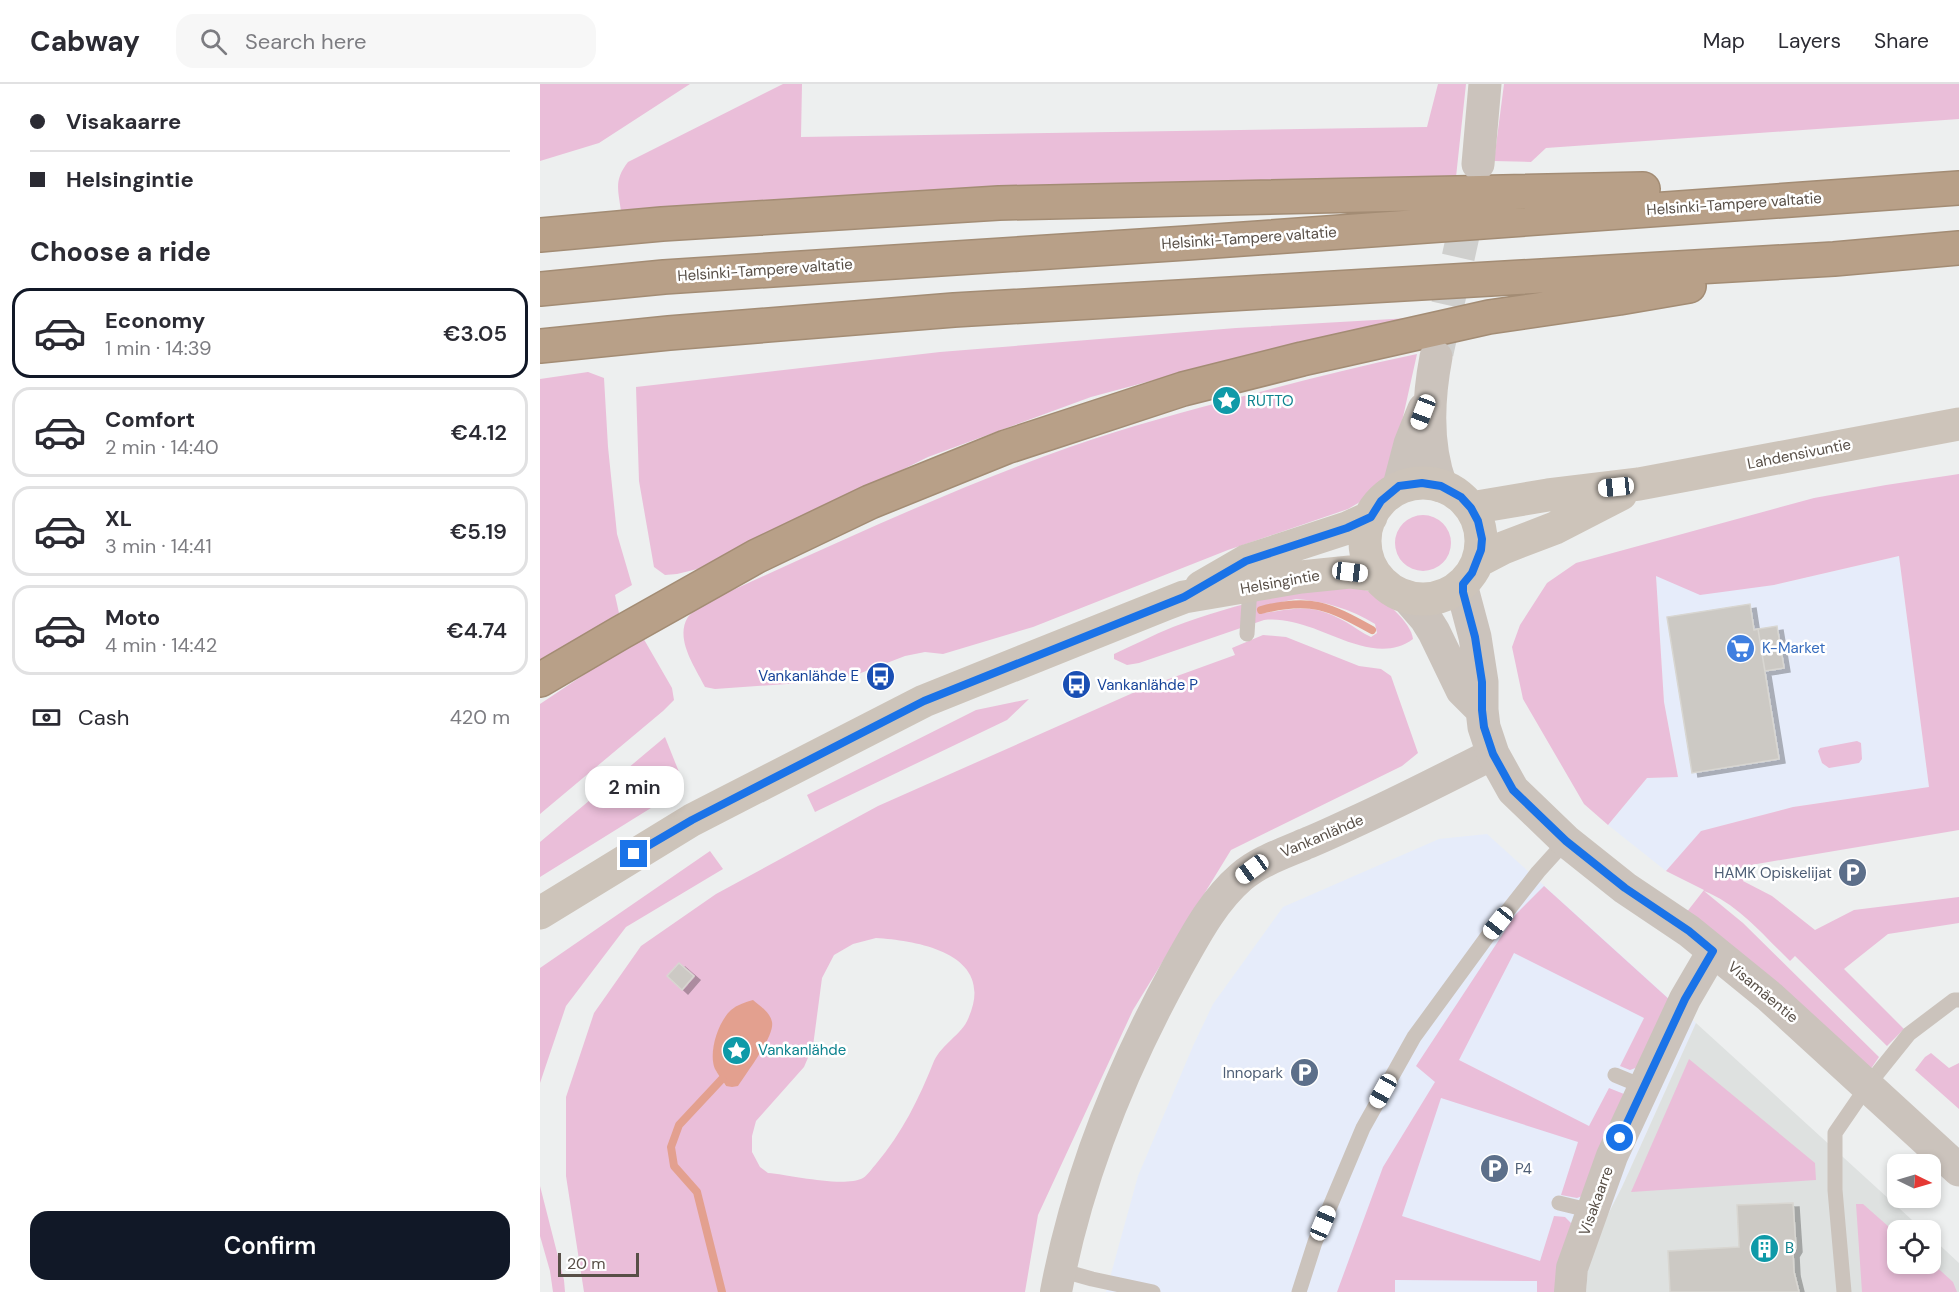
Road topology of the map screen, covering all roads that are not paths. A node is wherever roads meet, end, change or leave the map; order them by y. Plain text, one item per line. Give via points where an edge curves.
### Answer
1 (1485, 84) edge
2 (1478, 164) tunnel mouth
3 (1959, 188) edge
4 (1720, 204) junction
5 (540, 235) edge
6 (1959, 248) edge
7 (1834, 259) junction
8 (540, 289) edge
9 (540, 346) edge
10 (1436, 357) tunnel mouth
11 (1429, 396) junction
12 (1959, 424) edge
13 (1639, 484) junction
14 (1399, 486) junction
15 (1441, 486) junction
16 (1471, 508) junction
17 (1371, 517) junction
18 (1470, 573) junction
19 (1376, 575) junction
20 (1250, 587) junction
21 (1184, 597) junction
22 (1407, 597) junction
23 (1247, 634) dead end
24 (540, 680) edge
25 (1482, 710) junction
26 (1493, 754) junction
27 (1566, 841) junction
28 (540, 912) edge
29 (1713, 951) junction
30 (1959, 1000) edge
31 (1615, 1075) dead end
32 (1868, 1085) junction
33 (1644, 1087) junction
34 (1959, 1170) edge
35 (1559, 1203) dead end
36 (1592, 1211) junction
37 (1058, 1281) edge
38 (1148, 1292) edge
39 (1299, 1292) edge
40 (1570, 1292) edge
41 (1844, 1292) edge

1 - 2 street
3 - 4 highway, Helsinki-Tampere valtatie
4 - 5 highway via 1671,188 999,203
4 - 8 highway, Helsinki-Tampere valtatie via 664,277
6 - 7 highway
7 - 9 highway via 954,310
7 - 24 highway via 1489,317 1302,359 1172,393 1006,447 870,502 757,556
10 - 11 street
11 - 14 street
11 - 15 street via 1434,469
12 - 13 main road, Lahdensivuntie
13 - 16 main road, Lahdensivuntie
13 - 18 main road, Lahdensivuntie via 1555,528 1503,548
14 - 15 main road
14 - 17 main road via 1381,501
15 - 16 main road
16 - 18 main road via 1482,539
17 - 19 main road via 1366,548
17 - 21 main road, Helsingintie via 1246,561
18 - 22 main road via 1452,592 1440,597
18 - 25 street, Visamäentie via 1463,592 1475,637
19 - 20 main road, Helsingintie via 1350,572
19 - 22 main road
20 - 21 main road, Helsingintie
20 - 23 lane
21 - 28 main road, Helsingintie via 924,701 692,820
22 - 25 street via 1434,632 1462,690
25 - 26 street, Visamäentie
26 - 27 street, Visamäentie via 1513,790
26 - 37 street, Vankanlähde via 1387,807 1264,860 1222,897 1196,933 1169,982 1120,1084 1081,1192
27 - 29 street, Visamäentie
27 - 39 lane via 1487,937 1414,1037 1363,1128 1315,1242
29 - 32 street, Visamäentie
29 - 33 street, Visakaarre via 1685,999
30 - 32 lane via 1909,1034
31 - 33 lane
32 - 34 street, Visamäentie
32 - 41 lane via 1835,1133 1834,1190
33 - 36 street, Visakaarre
35 - 36 lane
36 - 40 street, Visakaarre via 1572,1268
37 - 38 lane

